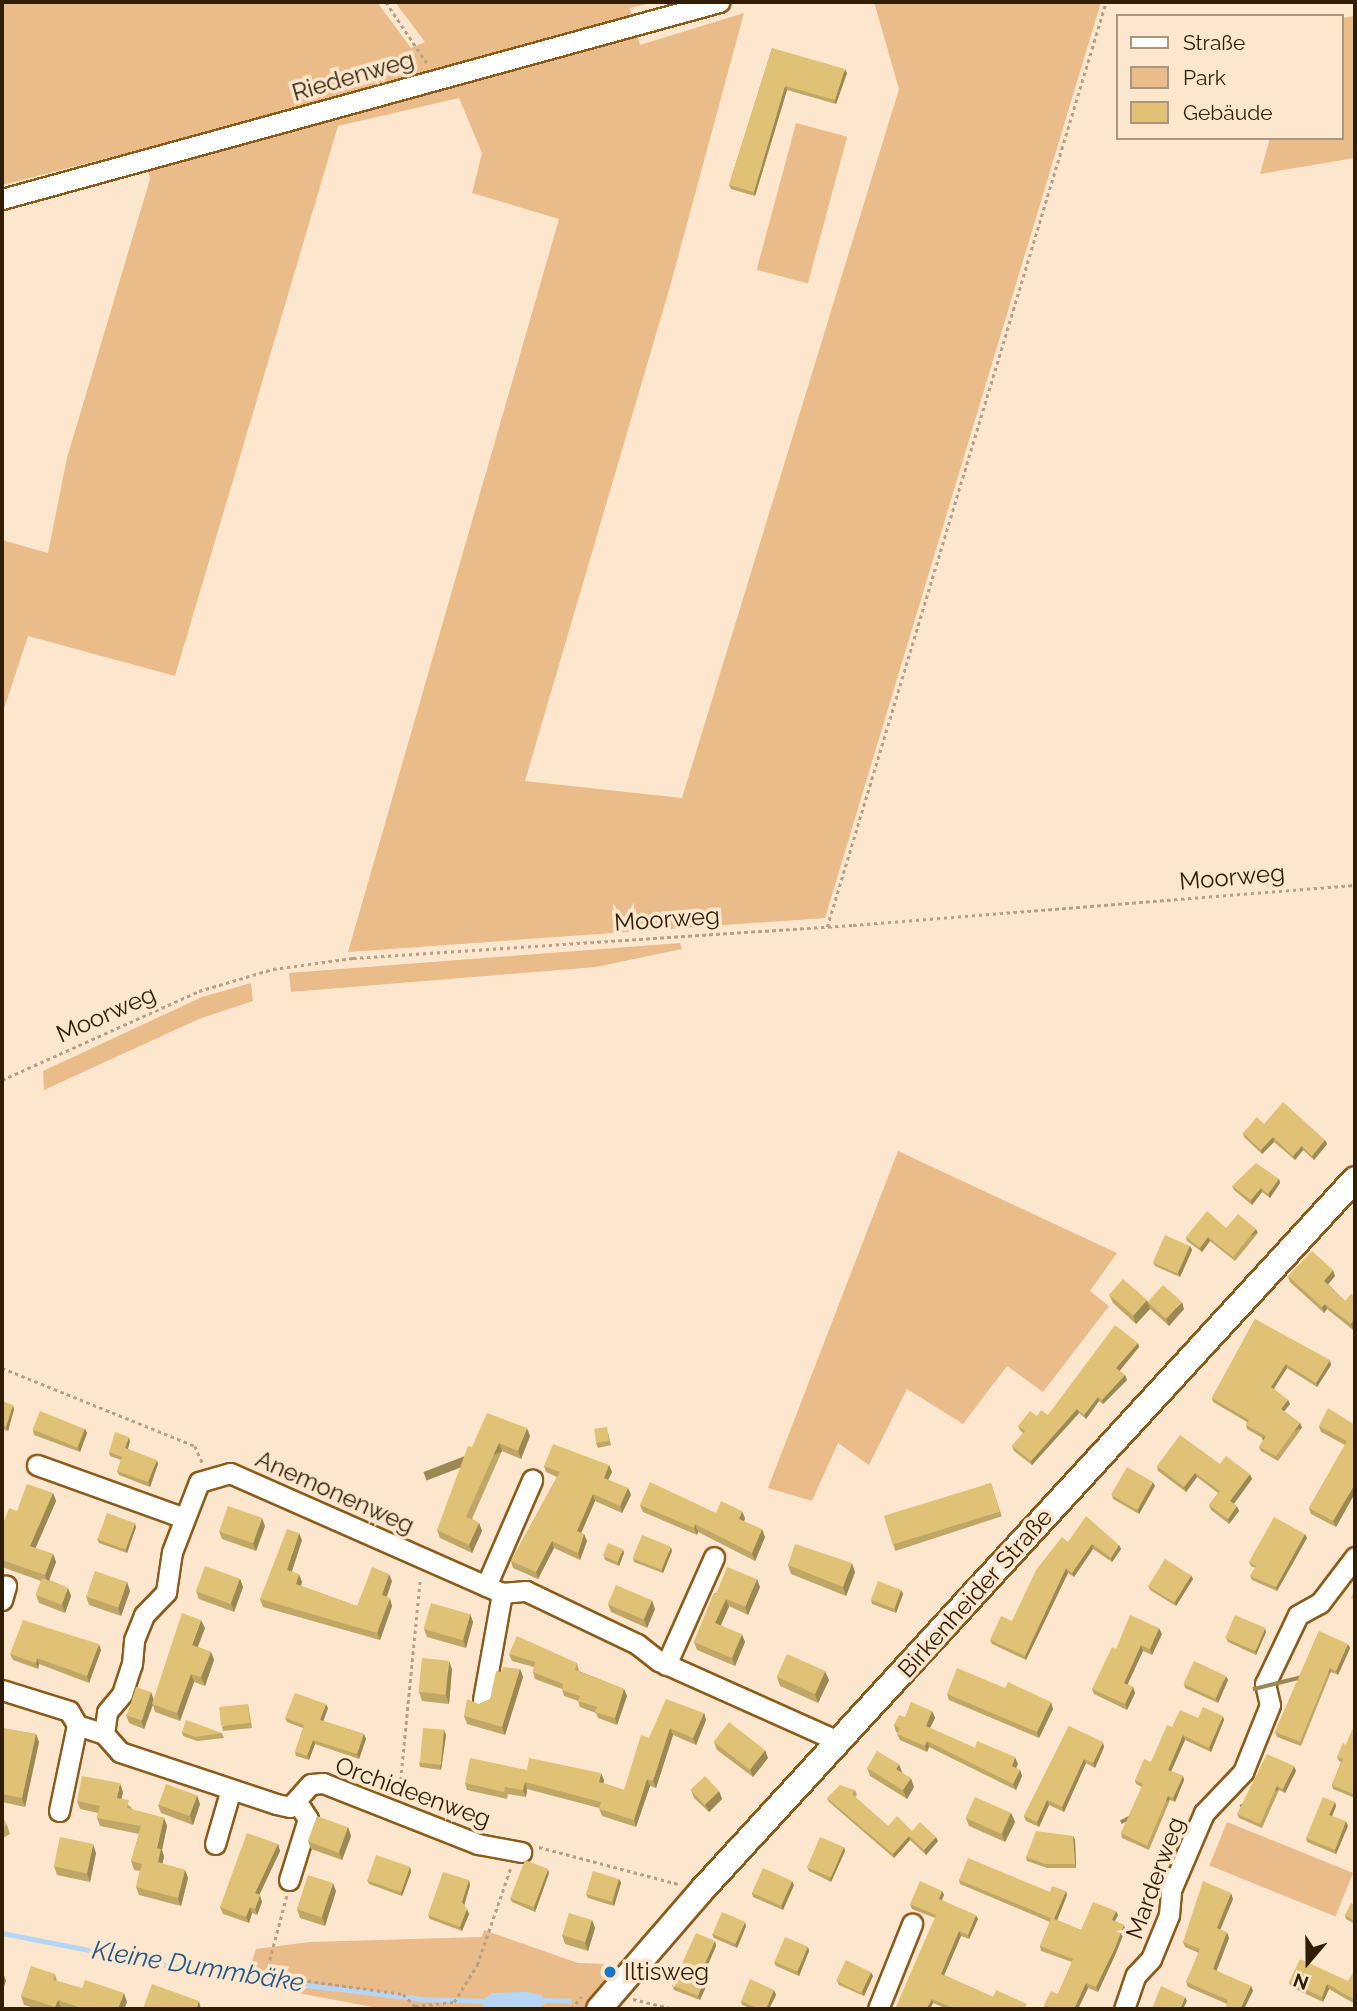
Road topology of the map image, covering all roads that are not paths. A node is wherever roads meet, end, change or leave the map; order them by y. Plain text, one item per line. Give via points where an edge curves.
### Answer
1 (719, 2) edge
2 (2, 199) edge
3 (1355, 1179) edge
4 (37, 1465) dead end
5 (532, 1480) dead end
6 (184, 1518) junction
7 (714, 1557) dead end
8 (1355, 1557) edge
9 (494, 1589) junction
10 (666, 1665) junction
11 (2, 1690) edge
12 (482, 1700) edge
13 (77, 1725) junction
14 (104, 1734) junction
15 (838, 1741) junction
16 (231, 1789) junction
17 (297, 1802) junction
18 (59, 1811) dead end
19 (215, 1844) dead end
20 (519, 1852) road end
21 (289, 1880) road end
22 (912, 1924) dead end
23 (598, 2009) edge
24 (878, 2009) edge
25 (1124, 2009) edge

1 - 2 street, Riedenweg
3 - 15 street, Birkenheider Straße
4 - 6 street
5 - 9 street
6 - 9 street, Anemonenweg via 199,1482 230,1473
6 - 14 street via 172,1552 166,1592 144,1615 134,1640 132,1664 121,1694 107,1712
7 - 10 street
8 - 25 street, Marderweg via 1321,1603 1298,1615 1265,1684 1270,1705 1242,1772 1204,1813 1171,1890 1169,1915 1151,1959 1136,1975
9 - 10 street, Anemonenweg via 526,1591 637,1644
9 - 12 street
10 - 15 street, Anemonenweg
11 - 13 street via 69,1711
13 - 14 street
13 - 18 street
14 - 16 street via 120,1752
15 - 23 street, Birkenheider Straße
16 - 17 street via 290,1807
16 - 19 street
17 - 20 street, Orchideenweg via 311,1784 323,1783 478,1844
17 - 21 street via 308,1819
22 - 24 street

